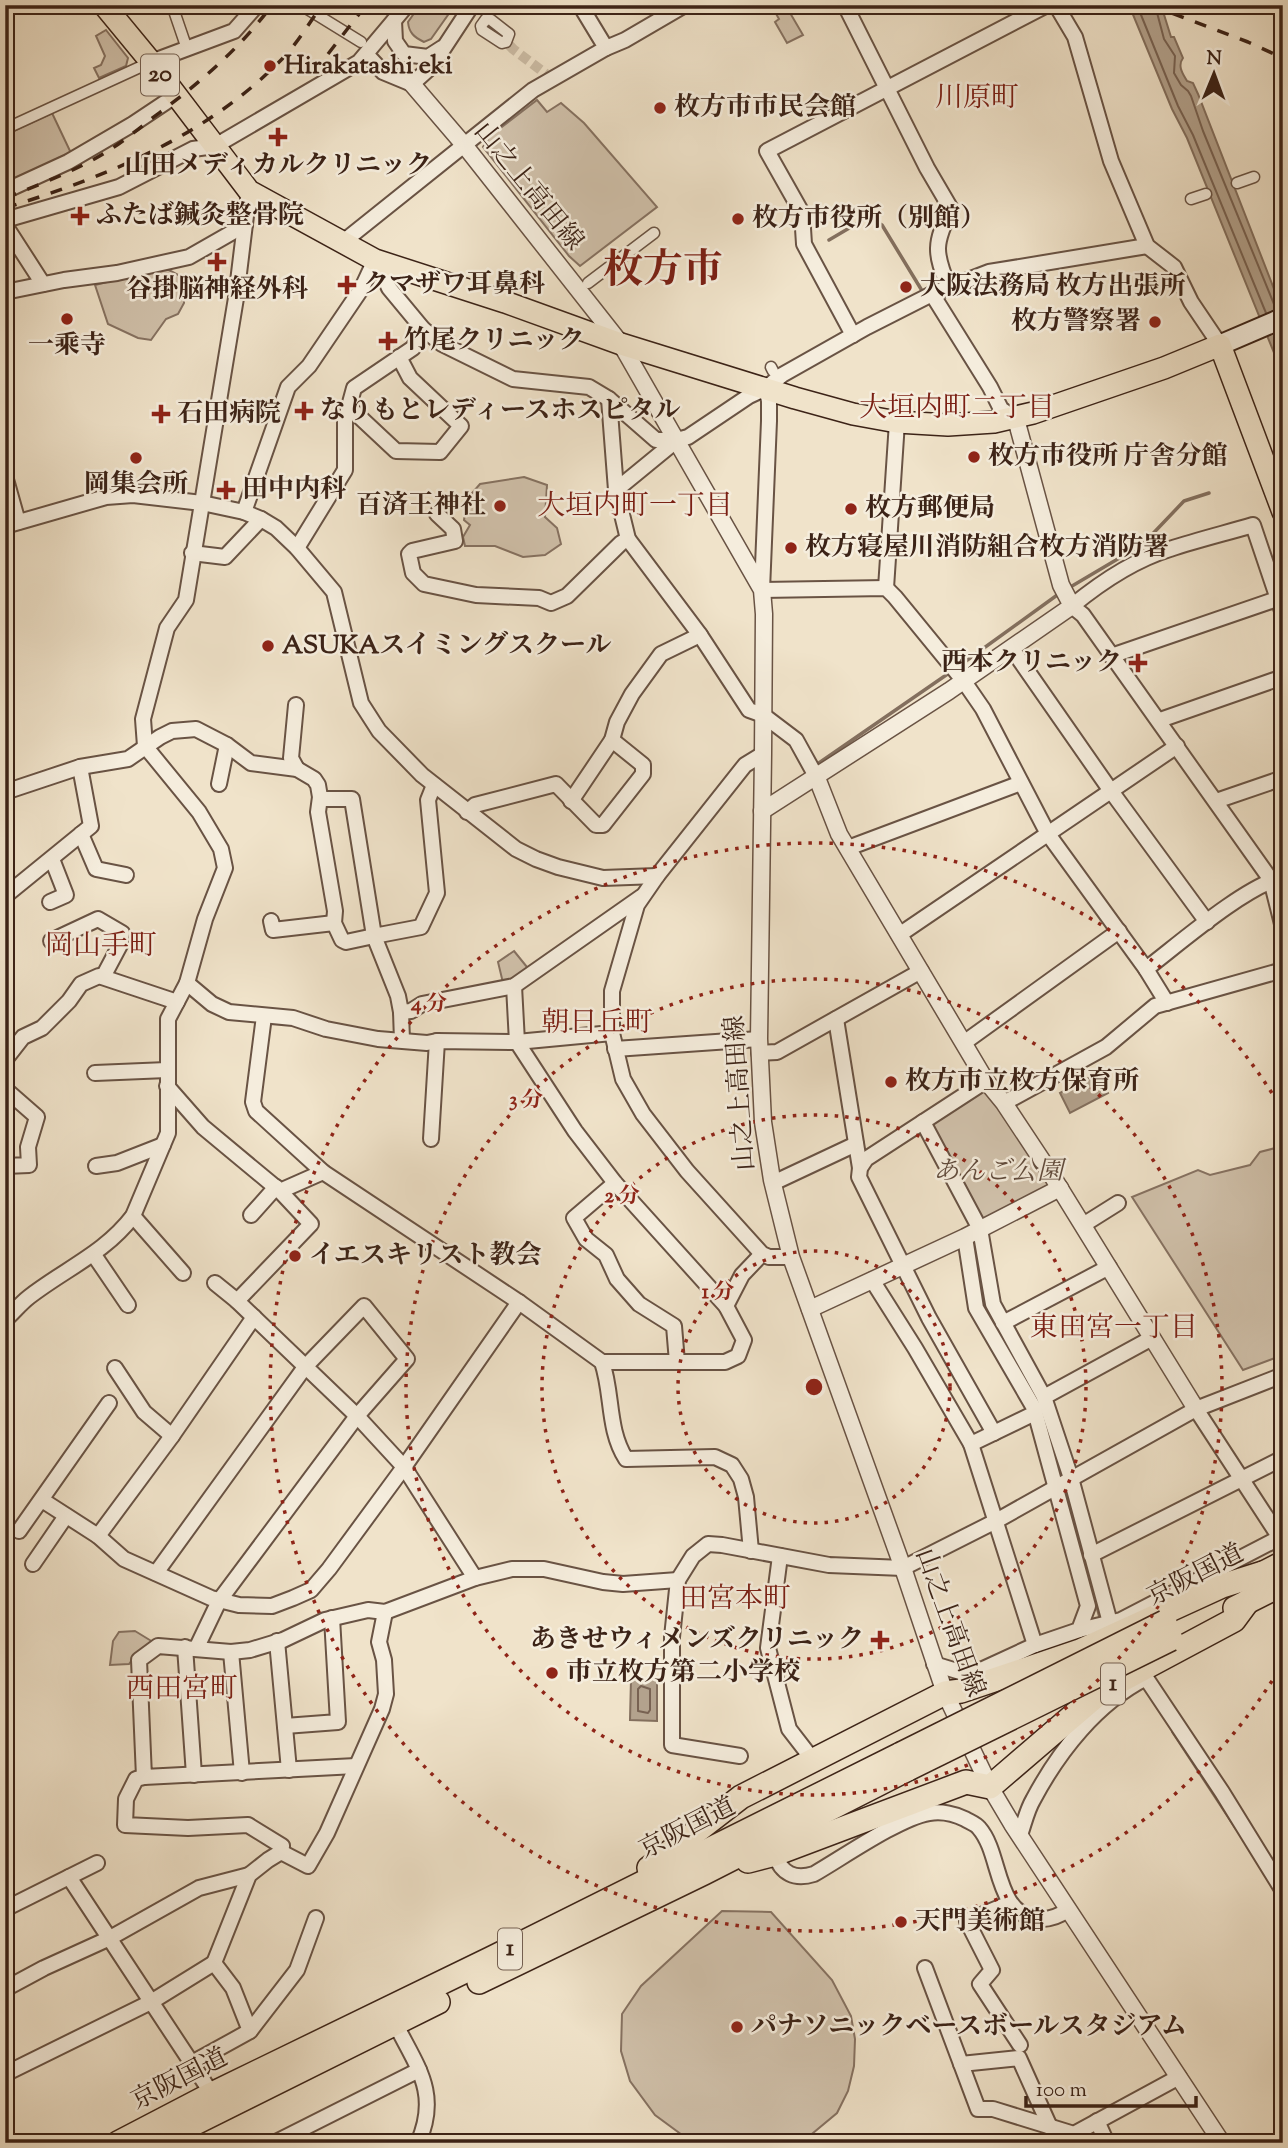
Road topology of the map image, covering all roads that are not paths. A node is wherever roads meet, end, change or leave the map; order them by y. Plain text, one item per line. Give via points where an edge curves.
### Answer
1 (104, 5) edge
2 (173, 5) edge
3 (257, 5) edge
4 (301, 5) edge
5 (407, 5) edge
6 (472, 5) edge
7 (580, 5) edge
8 (685, 5) edge
9 (845, 5) edge
10 (1047, 5) edge
11 (1056, 5) edge
12 (394, 21) junction
13 (446, 45) junction
14 (364, 48) junction
15 (606, 48) junction
16 (187, 49) junction
17 (151, 62) junction
18 (412, 84) junction
19 (888, 89) junction
20 (175, 96) junction
21 (5, 129) edge
22 (215, 146) junction
23 (465, 146) junction
24 (1254, 177) dead end
25 (1237, 183) dead end
26 (5, 191) edge
27 (249, 191) junction
28 (1206, 194) dead end
29 (1191, 199) dead end
30 (5, 220) edge
31 (5, 225) edge
32 (245, 225) junction
33 (654, 233) dead end
34 (343, 242) junction
35 (1146, 246) junction
36 (376, 261) junction
37 (588, 283) dead end
38 (43, 284) junction
39 (949, 288) junction
40 (5, 292) edge
41 (932, 293) junction
42 (1283, 318) edge
43 (423, 329) junction
44 (853, 335) junction
45 (621, 344) junction
46 (1220, 345) junction
47 (399, 357) junction
48 (770, 375) junction
49 (609, 399) junction
50 (349, 407) junction
51 (1016, 419) junction
52 (897, 422) junction
53 (677, 440) junction
54 (5, 476) edge
55 (616, 490) junction
56 (202, 503) junction
57 (244, 512) junction
58 (1283, 512) edge
59 (437, 514) dead end
60 (261, 519) junction
61 (12, 524) edge
62 (628, 539) junction
63 (297, 548) junction
64 (192, 553) junction
65 (886, 588) junction
66 (762, 590) junction
67 (1067, 596) junction
68 (1278, 599) junction
69 (1283, 614) edge
70 (700, 635) junction
71 (1012, 649) junction
72 (1111, 656) junction
73 (959, 674) junction
74 (1283, 677) edge
75 (296, 705) dead end
76 (763, 715) junction
77 (1160, 720) junction
78 (612, 740) junction
79 (227, 745) junction
80 (145, 746) junction
81 (1177, 746) junction
82 (763, 754) junction
83 (80, 767) junction
84 (297, 769) junction
85 (817, 778) junction
86 (1283, 778) edge
87 (1021, 783) junction
88 (219, 784) dead end
89 (434, 785) junction
90 (5, 792) edge
91 (1111, 792) junction
92 (320, 797) junction
93 (571, 801) junction
94 (1216, 801) junction
95 (467, 811) junction
96 (762, 811) junction
97 (81, 834) junction
98 (1048, 834) junction
99 (848, 848) junction
100 (52, 859) junction
101 (126, 874) dead end
102 (657, 876) junction
103 (1277, 878) edge
104 (644, 894) junction
105 (5, 896) edge
106 (50, 902) dead end
107 (1207, 922) junction
108 (334, 923) junction
109 (1283, 928) edge
110 (273, 930) dead end
111 (1119, 932) junction
112 (899, 935) junction
113 (374, 936) junction
114 (51, 940) dead end
115 (1146, 969) junction
116 (1283, 970) edge
117 (921, 971) junction
118 (103, 977) junction
119 (187, 983) junction
120 (514, 986) junction
121 (177, 1002) junction
122 (1167, 1003) junction
123 (401, 1012) junction
124 (264, 1016) junction
125 (836, 1019) junction
126 (612, 1033) junction
127 (402, 1041) junction
128 (437, 1041) junction
129 (517, 1042) junction
130 (965, 1042) junction
131 (759, 1046) junction
132 (615, 1049) junction
133 (5, 1060) edge
134 (167, 1070) junction
135 (95, 1073) dead end
136 (986, 1081) junction
137 (167, 1086) junction
138 (5, 1089) edge
139 (1004, 1103) junction
140 (923, 1122) junction
141 (431, 1139) dead end
142 (856, 1144) junction
143 (163, 1145) junction
144 (5, 1166) edge
145 (96, 1166) dead end
146 (860, 1168) junction
147 (323, 1172) junction
148 (615, 1183) junction
149 (773, 1183) junction
150 (1060, 1188) junction
151 (278, 1189) junction
152 (1118, 1203) dead end
153 (251, 1215) dead end
154 (133, 1216) junction
155 (1083, 1225) junction
156 (973, 1233) junction
157 (762, 1254) junction
158 (94, 1255) junction
159 (791, 1257) junction
160 (904, 1265) junction
161 (1109, 1267) junction
162 (183, 1273) dead end
163 (872, 1280) junction
164 (215, 1283) dead end
165 (237, 1301) junction
166 (519, 1303) junction
167 (128, 1305) dead end
168 (726, 1306) junction
169 (810, 1309) junction
170 (254, 1317) junction
171 (5, 1320) edge
172 (1003, 1323) junction
173 (1152, 1338) junction
174 (602, 1362) junction
175 (677, 1362) junction
176 (306, 1367) junction
177 (115, 1368) dead end
178 (1283, 1374) edge
179 (1044, 1397) junction
180 (109, 1403) dead end
181 (1196, 1409) junction
182 (1035, 1413) junction
183 (357, 1416) junction
184 (994, 1433) junction
185 (172, 1436) junction
186 (971, 1444) junction
187 (1283, 1458) edge
188 (404, 1467) junction
189 (1241, 1477) junction
190 (1071, 1478) junction
191 (1056, 1487) junction
192 (42, 1500) junction
193 (66, 1516) junction
194 (996, 1521) junction
195 (19, 1531) dead end
196 (98, 1536) junction
197 (1282, 1537) edge
198 (1083, 1550) junction
199 (751, 1551) junction
200 (780, 1556) junction
201 (33, 1564) dead end
202 (903, 1568) junction
203 (156, 1573) junction
204 (1276, 1574) edge
205 (475, 1578) junction
206 (678, 1580) junction
207 (219, 1601) junction
208 (1248, 1601) junction
209 (385, 1612) junction
210 (332, 1618) junction
211 (1110, 1627) junction
212 (1079, 1630) junction
213 (1168, 1631) junction
214 (277, 1641) junction
215 (1035, 1645) junction
216 (191, 1648) junction
217 (232, 1652) junction
218 (934, 1664) junction
219 (944, 1693) junction
220 (285, 1726) junction
221 (740, 1756) dead end
222 (813, 1760) junction
223 (905, 1762) junction
224 (356, 1766) junction
225 (289, 1770) junction
226 (242, 1773) junction
227 (194, 1775) junction
228 (144, 1777) junction
229 (990, 1787) junction
230 (1020, 1835) junction
231 (281, 1852) junction
232 (775, 1854) junction
233 (97, 1863) dead end
234 (704, 1873) junction
235 (249, 1875) junction
236 (69, 1877) junction
237 (1283, 1891) edge
238 (1010, 1902) junction
239 (5, 1909) edge
240 (1067, 1910) junction
241 (316, 1918) dead end
242 (110, 1938) junction
243 (492, 1958) junction
244 (214, 1964) junction
245 (925, 1968) dead end
246 (5, 1989) edge
247 (151, 2002) junction
248 (395, 2023) junction
249 (250, 2031) junction
250 (1020, 2045) dead end
251 (191, 2063) junction
252 (961, 2064) junction
253 (419, 2070) junction
254 (5, 2074) edge
255 (1179, 2077) junction
256 (212, 2094) junction
257 (1097, 2121) junction
258 (1050, 2127) junction
259 (118, 2143) edge
260 (155, 2143) edge
261 (274, 2143) edge
262 (418, 2143) edge
263 (1107, 2143) edge
264 (1222, 2143) edge

1 - 17 main road, 20
2 - 16 street
3 - 16 street via 234,32
4 - 14 street
5 - 12 street
6 - 13 street
7 - 15 street
8 - 15 street
9 - 19 street
10 - 19 street
11 - 35 street via 1075,37 1111,161
12 - 13 street via 396,41 404,54 428,57
12 - 14 street
13 - 18 street
14 - 18 street via 383,72
14 - 22 street via 346,71
15 - 23 street via 533,90
16 - 17 street
17 - 20 main road, 20
17 - 21 street
18 - 23 street, 山之上高田線
19 - 39 street via 951,209 939,235 938,261
19 - 44 street via 764,153 802,213 804,244
20 - 22 main road, 20
20 - 26 street via 68,162
22 - 27 main road, 20
22 - 30 street via 193,149 120,187
23 - 34 street
23 - 45 street, 山之上高田線
24 - 25 street
27 - 32 street
27 - 34 main road, 20
28 - 29 street
31 - 38 street
32 - 38 street via 190,257
32 - 56 street
33 - 37 street
34 - 36 main road, 20
35 - 39 street via 989,272
35 - 46 street via 1174,267
36 - 43 street via 389,288
36 - 45 main road, 20
36 - 57 street via 309,366 288,387
38 - 40 street
39 - 41 street
41 - 44 street
41 - 51 street via 1001,409
42 - 46 main road
43 - 47 street via 413,348
43 - 49 street via 442,344 513,379 589,387
44 - 48 street via 779,377
45 - 48 main road, 20
45 - 53 street, 山之上高田線
46 - 51 main road, 20
46 - 58 main road
47 - 50 street via 354,388
47 - 50 street via 410,378 461,426 440,452 396,451
48 - 52 main road, 20 via 853,414
48 - 53 street via 749,396
48 - 66 street
49 - 53 street via 656,440
49 - 55 street
50 - 63 street via 345,470
51 - 52 main road, 20 via 948,425
51 - 67 street
52 - 65 street
53 - 55 street
53 - 66 street, 山之上高田線
54 - 61 street
55 - 62 street
56 - 57 street
56 - 61 street via 133,495 106,497
56 - 64 street
57 - 60 street
59 - 62 street via 453,529 455,541 412,551 413,573 424,584 476,595 558,601
60 - 63 street
60 - 64 street via 228,555
62 - 70 street
63 - 89 street via 334,592 361,703 379,731
64 - 80 street via 186,600 167,628 142,719
65 - 66 street
65 - 73 street
66 - 76 street, 山之上高田線
67 - 68 street via 1092,590 1167,550 1253,525
67 - 71 street
67 - 72 street
68 - 69 street
68 - 72 street
70 - 76 street via 748,710
70 - 78 street via 661,654 632,694
71 - 73 street
71 - 91 street
72 - 77 street
73 - 85 street via 949,691
73 - 87 street via 983,709
74 - 77 street
75 - 84 street via 291,758
76 - 82 street, 山之上高田線
76 - 85 street via 796,740
77 - 81 street
78 - 93 street
78 - 93 street via 643,765 643,774 603,825 596,825
79 - 80 street via 188,728
79 - 84 street via 251,763
79 - 88 street
80 - 83 street via 128,759
80 - 119 street via 199,813 221,849 225,868
81 - 91 street
81 - 94 street
82 - 96 street, 山之上高田線
82 - 102 street via 745,765
83 - 90 street
83 - 97 street via 91,826
84 - 92 street via 314,779
85 - 96 street
85 - 99 street
86 - 94 street
87 - 98 street
87 - 99 street
89 - 95 street
89 - 113 street via 428,800 437,893 421,927
91 - 98 street
91 - 107 street
92 - 108 street via 317,813
92 - 113 street via 352,799
93 - 95 street via 556,784
94 - 103 street
95 - 102 street via 516,849 552,865 603,878
96 - 131 street, 山之上高田線
97 - 100 street
97 - 101 street via 96,869
98 - 111 street
98 - 112 street
99 - 112 street
100 - 105 street
100 - 106 street via 66,895
102 - 104 street
103 - 107 street
103 - 109 street
104 - 120 street
104 - 126 street via 612,991
107 - 115 street
108 - 110 street
108 - 113 street via 346,942
111 - 115 street
111 - 130 street
112 - 117 street
113 - 123 street
114 - 118 street via 97,919 122,933
115 - 122 street
116 - 122 street
117 - 125 street
117 - 130 street
118 - 121 street
118 - 133 street via 80,984 43,1028 23,1037
119 - 121 street
119 - 124 street via 229,1012
120 - 123 street
120 - 129 street
121 - 134 street via 168,1019
122 - 139 street via 1154,1006 1106,1047
123 - 127 street
124 - 127 street
124 - 147 street via 253,1102 256,1111
125 - 131 street via 777,1052
125 - 142 street
126 - 129 street
126 - 132 street
127 - 128 street
128 - 129 street
128 - 141 street
129 - 148 street
130 - 136 street
131 - 132 street
131 - 149 street, 山之上高田線 via 763,1122
132 - 157 street via 622,1079 643,1114
134 - 135 street
134 - 137 street
136 - 139 street
136 - 140 street
137 - 143 street via 168,1133
137 - 151 street via 203,1126
138 - 144 street via 37,1117 28,1147 29,1165
139 - 150 street
140 - 146 street via 866,1159
140 - 156 street
142 - 146 street
142 - 149 street
143 - 145 street
143 - 154 street
146 - 160 street via 859,1177
147 - 151 street
147 - 166 street
148 - 168 street
148 - 175 street via 574,1218 639,1304 674,1325
149 - 159 street, 山之上高田線
150 - 155 street
150 - 156 street
151 - 153 street
151 - 165 street via 311,1224
152 - 155 street
154 - 158 street
154 - 162 street
155 - 161 street
156 - 160 street
156 - 172 street
156 - 182 street via 976,1308
157 - 159 street
157 - 168 street via 742,1275
158 - 167 street
158 - 171 street via 28,1297
159 - 169 street, 山之上高田線
160 - 163 street
160 - 184 street
161 - 172 street
161 - 173 street
163 - 169 street
163 - 186 street
164 - 165 street
165 - 170 street
166 - 174 street
166 - 188 street
168 - 175 street via 744,1340 738,1356 724,1362
169 - 202 street, 山之上高田線
170 - 176 street
170 - 185 street
172 - 179 street
173 - 179 street
173 - 181 street
174 - 175 street
174 - 199 street via 613,1430 626,1459 715,1457 732,1465 746,1497
176 - 183 street
176 - 183 street via 364,1306 407,1359
176 - 203 street
177 - 185 street via 144,1412
178 - 181 street
179 - 190 street
180 - 192 street
181 - 189 street
181 - 190 street
182 - 184 street
182 - 191 street
183 - 188 street
183 - 207 street
184 - 186 street
185 - 196 street
186 - 194 street
187 - 189 street
188 - 205 street
188 - 207 street via 311,1590 272,1606
189 - 197 street
189 - 198 street
190 - 191 street
190 - 198 street
191 - 194 street
191 - 198 street
192 - 193 street
192 - 195 street
193 - 196 street
193 - 201 street
194 - 202 street
194 - 215 street
196 - 203 street via 124,1559
197 - 211 street
198 - 211 street
198 - 212 street via 1088,1606
199 - 200 street
199 - 206 street via 708,1544 693,1556
200 - 202 street via 829,1565
200 - 222 street via 768,1648 789,1729
202 - 218 street, 山之上高田線
203 - 207 street
204 - 208 highway, 京阪国道 / 1
204 - 213 highway, 京阪国道 / 1
204 - 219 highway via 1222,1586 1080,1651
205 - 206 street via 512,1569 544,1569 623,1584
205 - 209 street
206 - 221 street via 672,1637 671,1745
207 - 216 street
208 - 213 highway, 京阪国道 / 1
208 - 229 highway, 1 via 1234,1620 1103,1690
209 - 210 street via 368,1610
209 - 224 street via 379,1642 386,1694
210 - 214 street
210 - 220 street via 338,1722
211 - 212 street
212 - 215 street
213 - 223 highway, 京阪国道 / 1, bridge
214 - 217 street
214 - 220 street
215 - 218 street via 970,1675
216 - 217 street
216 - 227 street
216 - 228 street via 158,1646 139,1660
217 - 226 street
218 - 219 street, 山之上高田線
219 - 222 highway
219 - 229 street, 山之上高田線
220 - 225 street
222 - 243 highway via 741,1797 650,1868 548,1918
223 - 234 highway, 京阪国道 / 1
223 - 243 highway, 京阪国道 / 1
224 - 225 street
224 - 231 street via 308,1866
225 - 226 street
226 - 227 street
227 - 228 street
228 - 231 street via 136,1779 127,1799 125,1825 248,1825 282,1846
229 - 230 street, 山之上高田線
229 - 232 highway, 1 via 966,1782
230 - 237 street via 1032,1801 1084,1726 1108,1702 1146,1678
230 - 240 street, 山之上高田線
231 - 235 street
232 - 234 highway, 1
232 - 238 street via 778,1865 789,1875 802,1878 909,1819 930,1813 956,1814 978,1826
233 - 236 street
234 - 248 highway, 京阪国道 / 1
235 - 242 street via 199,1888
235 - 244 street
236 - 239 street
236 - 242 street
238 - 240 street via 1034,1918 1049,1919
238 - 250 street via 967,1921 992,1970 980,1984
240 - 255 street, 山之上高田線
241 - 249 street via 297,1970
242 - 246 street
242 - 247 street
243 - 256 highway, 京阪国道 / 1
244 - 247 street
244 - 249 street via 233,1989
245 - 252 street
247 - 251 street
247 - 254 street
248 - 253 street
248 - 260 highway, 京阪国道 / 1
249 - 251 street
251 - 256 street
252 - 258 street via 978,2109 993,2109
252 - 258 street via 1019,2058
253 - 261 street
253 - 262 street via 429,2106
255 - 257 street
255 - 264 street, 山之上高田線
256 - 259 highway, 京阪国道 / 1
257 - 258 street via 1074,2134
257 - 263 street

